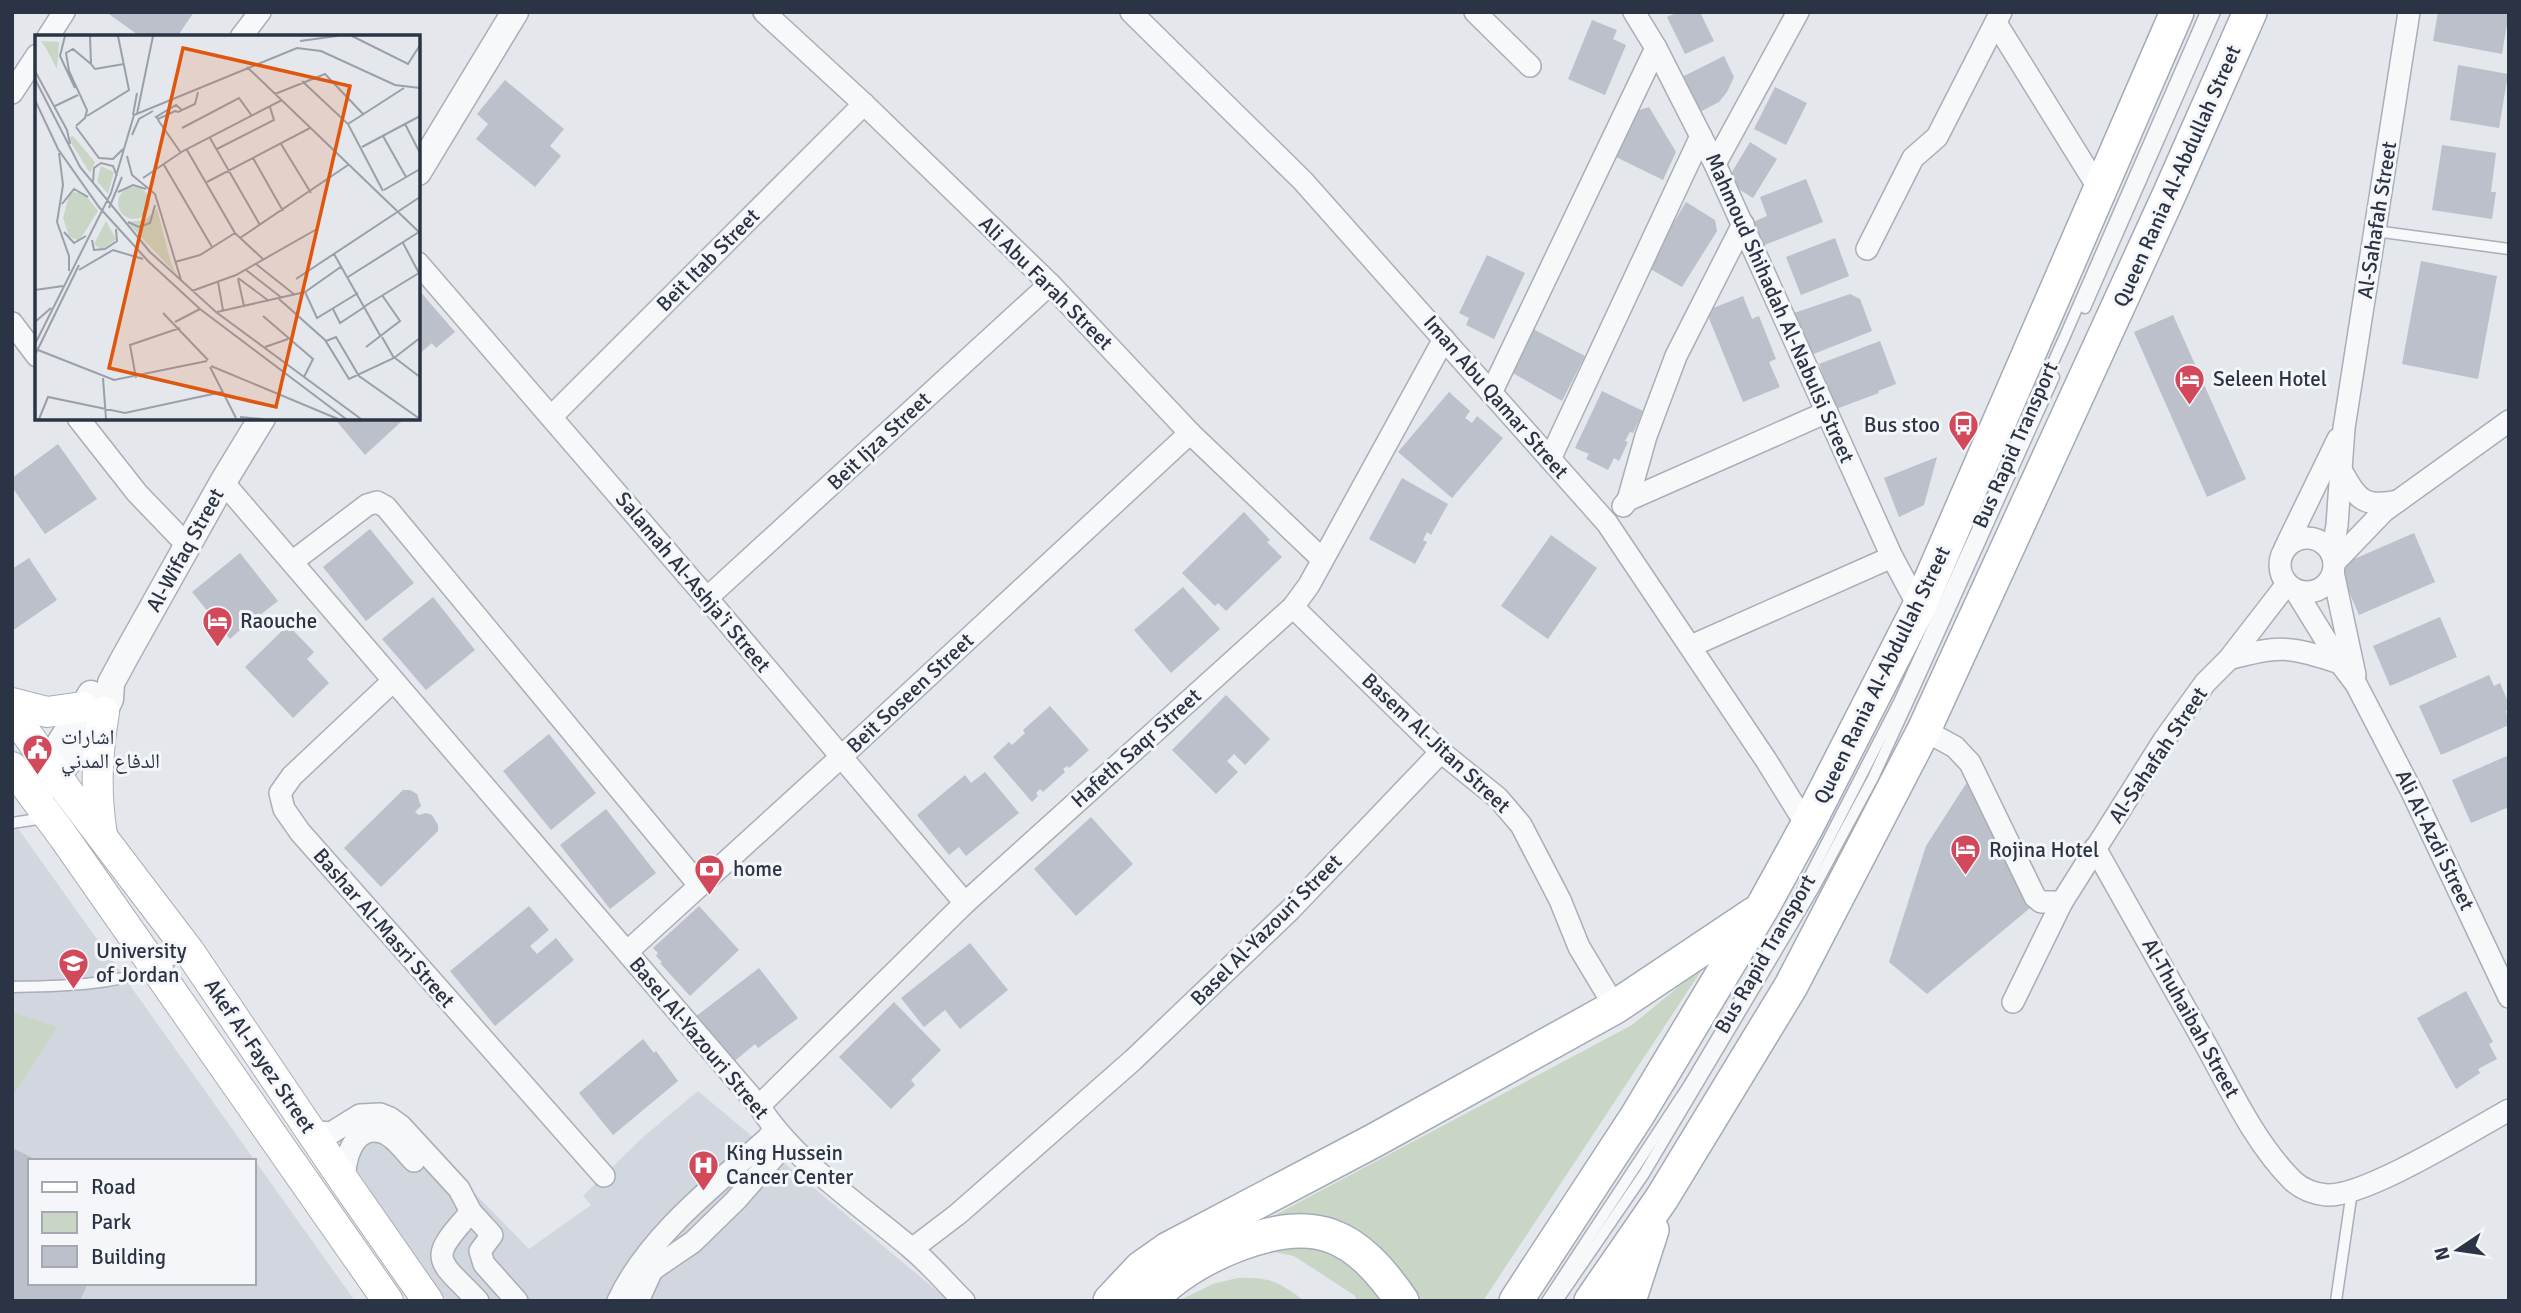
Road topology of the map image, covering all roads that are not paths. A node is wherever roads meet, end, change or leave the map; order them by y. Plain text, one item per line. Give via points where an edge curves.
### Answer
1 (64, 12) edge
2 (260, 12) edge
3 (515, 12) edge
4 (764, 12) edge
5 (1131, 12) edge
6 (1475, 12) edge
7 (1634, 12) edge
8 (1798, 12) edge
9 (2176, 12) edge
10 (2206, 12) edge
11 (2215, 12) edge
12 (2250, 12) edge
13 (2409, 12) edge
14 (1998, 17) edge
15 (49, 35) edge
16 (243, 35) edge
17 (1656, 48) junction
18 (35, 58) edge
19 (1530, 66) dead end
20 (12, 93) edge
21 (864, 104) junction
22 (1701, 136) junction
23 (1715, 164) junction
24 (420, 169) edge
25 (2099, 189) junction
26 (1743, 224) junction
27 (2375, 231) junction
28 (1867, 249) dead end
29 (2509, 249) edge
30 (420, 265) edge
31 (1050, 284) junction
32 (12, 323) edge
33 (1444, 338) junction
34 (35, 353) edge
35 (1491, 393) junction
36 (1827, 412) junction
37 (552, 416) junction
38 (80, 420) edge
39 (261, 420) edge
40 (2508, 425) edge
41 (2344, 428) junction
42 (1190, 433) junction
43 (1550, 460) junction
44 (2340, 468) junction
45 (223, 482) junction
46 (1628, 500) junction
47 (2391, 506) junction
48 (1607, 523) junction
49 (2337, 526) junction
50 (2307, 538) junction
51 (187, 545) junction
52 (2285, 548) junction
53 (1892, 557) junction
54 (1322, 559) junction
55 (292, 562) junction
56 (2333, 563) junction
57 (2291, 587) junction
58 (707, 598) junction
59 (1293, 607) junction
60 (1919, 607) junction
61 (1692, 646) junction
62 (2229, 659) junction
63 (2340, 663) junction
64 (393, 681) junction
65 (2357, 684) junction
66 (12, 703) edge
67 (93, 710) junction
68 (12, 713) edge
69 (1924, 730) junction
70 (1441, 752) junction
71 (841, 757) junction
72 (51, 769) junction
73 (26, 789) edge
74 (12, 822) edge
75 (1807, 826) junction
76 (103, 838) junction
77 (2095, 848) junction
78 (699, 885) junction
79 (2062, 902) junction
80 (965, 903) junction
81 (1762, 908) junction
82 (189, 951) junction
83 (628, 951) junction
84 (155, 968) junction
85 (12, 987) edge
86 (2509, 998) edge
87 (2013, 1002) dead end
88 (1615, 1007) junction
89 (759, 1106) junction
90 (2509, 1110) edge
91 (306, 1125) junction
92 (780, 1135) junction
93 (604, 1176) dead end
94 (345, 1182) junction
95 (2352, 1191) junction
96 (1662, 1198) junction
97 (471, 1212) junction
98 (912, 1249) junction
99 (388, 1301) edge
100 (428, 1301) edge
101 (478, 1301) edge
102 (517, 1301) edge
103 (618, 1301) edge
104 (638, 1301) edge
105 (964, 1301) edge
106 (1110, 1301) edge
107 (1150, 1301) edge
108 (1402, 1301) edge
109 (1516, 1301) edge
110 (1547, 1301) edge
111 (1557, 1301) edge
112 (1591, 1301) edge
113 (1629, 1301) edge
114 (2336, 1301) edge

1 - 15 street
2 - 16 street
3 - 24 street
4 - 21 street, Ali Abu Farah Street
5 - 33 street, Iman Abu Qamar Street via 1303,181
6 - 19 street
7 - 17 street, Mahmoud Shihadah Al-Nabulsi Street
8 - 23 street
9 - 25 main road, Queen Rania Al-Abdullah Street
10 - 110 lane, Bus Rapid Transport via 1899,702 1787,920 1689,1085
11 - 111 lane, Bus Rapid Transport via 1872,778 1715,1057 1644,1174
12 - 69 main road, Queen Rania Al-Abdullah Street
13 - 27 street, Al-Sahafah Street
14 - 25 street
14 - 28 street via 1937,137 1913,158
17 - 22 street, Mahmoud Shihadah Al-Nabulsi Street
17 - 35 street
18 - 20 street
21 - 31 street, Ali Abu Farah Street
21 - 37 street, Beit Itab Street
22 - 23 street, Mahmoud Shihadah Al-Nabulsi Street
22 - 43 street
23 - 26 street, Mahmoud Shihadah Al-Nabulsi Street
25 - 60 main road, Queen Rania Al-Abdullah Street
26 - 36 street, Mahmoud Shihadah Al-Nabulsi Street
26 - 46 street via 1676,356
27 - 29 lane
27 - 41 street, Al-Sahafah Street
30 - 37 street, Salamah Al-Ashja'i Street
31 - 42 street, Ali Abu Farah Street
31 - 58 street, Beit Ijza Street
32 - 34 street
33 - 35 street, Iman Abu Qamar Street
33 - 54 street, Hafeth Saqr Street
35 - 43 street, Iman Abu Qamar Street
36 - 46 street
36 - 53 street, Mahmoud Shihadah Al-Nabulsi Street
37 - 58 street, Salamah Al-Ashja'i Street
38 - 51 street via 137,493
39 - 45 street, Al-Wifaq Street
40 - 47 street
41 - 44 street, Al-Sahafah Street
41 - 52 street, Al-Sahafah Street
42 - 54 street, Ali Abu Farah Street
42 - 71 street, Beit Soseen Street
43 - 48 street, Iman Abu Qamar Street
44 - 47 street via 2365,502
44 - 49 street, Al-Sahafah Street
45 - 51 street, Al-Wifaq Street
45 - 55 street, Basel Al-Yazouri Street
46 - 48 street
47 - 49 street
47 - 56 street
48 - 61 street, Iman Abu Qamar Street
49 - 50 street
49 - 56 street, Al-Sahafah Street
50 - 52 street
50 - 56 street via 2325,544
51 - 67 street, Al-Wifaq Street via 111,683 110,699
52 - 57 street via 2279,566
53 - 60 street, Mahmoud Shihadah Al-Nabulsi Street
53 - 61 street
54 - 59 street, Hafeth Saqr Street
55 - 64 street, Basel Al-Yazouri Street
55 - 78 street via 368,505 376,502 386,507
56 - 57 street via 2322,588 2304,593
56 - 65 street, Ali Al-Azdi Street
57 - 62 street, Al-Sahafah Street
57 - 63 street, Ali Al-Azdi Street
58 - 71 street, Salamah Al-Ashja'i Street
59 - 70 street, Basem Al-Jitan Street
59 - 80 street, Hafeth Saqr Street
60 - 75 main road, Queen Rania Al-Abdullah Street
61 - 75 street, Iman Abu Qamar Street
62 - 63 street via 2270,648 2291,648
62 - 77 street, Al-Sahafah Street via 2178,719
63 - 65 street, Ali Al-Azdi Street
64 - 83 street, Basel Al-Yazouri Street
64 - 93 street, Bashar Al-Masri Street via 292,776 280,793 284,809 309,843
65 - 86 street, Ali Al-Azdi Street
66 - 67 main road via 47,712
67 - 72 street, Al-Wifaq Street
67 - 76 main road
68 - 72 main road, Akef Al-Fayez Street
69 - 79 street via 1955,747 1970,763 2035,897 2041,902
69 - 96 main road, Queen Rania Al-Abdullah Street via 1791,986
70 - 88 street, Basem Al-Jitan Street via 1498,798 1521,825 1579,947
70 - 98 street, Basel Al-Yazouri Street via 1290,910 1133,1060
71 - 78 street, Beit Soseen Street
71 - 80 street, Salamah Al-Ashja'i Street
72 - 73 street, Al-Wifaq Street
72 - 76 main road, Akef Al-Fayez Street
73 - 74 lane
73 - 84 main road, Akef Al-Fayez Street
75 - 81 main road, Queen Rania Al-Abdullah Street
76 - 82 main road, Akef Al-Fayez Street
77 - 79 street, Al-Sahafah Street
77 - 95 street, Al-Thuhaibah Street via 2270,1154 2310,1192
78 - 83 street, Beit Soseen Street
79 - 87 street, Al-Sahafah Street
80 - 89 street, Hafeth Saqr Street
81 - 88 main road
81 - 109 main road, Queen Rania Al-Abdullah Street via 1637,1116
82 - 84 lane
82 - 91 main road, Akef Al-Fayez Street
83 - 89 street, Basel Al-Yazouri Street
84 - 85 lane via 115,981
84 - 99 main road, Akef Al-Fayez Street
88 - 106 main road via 1168,1249 1141,1268
89 - 92 street, Basel Al-Yazouri Street
90 - 95 street
91 - 94 main road, Akef Al-Fayez Street
91 - 97 street via 331,1133 360,1115 390,1118 459,1189
92 - 98 street, Basel Al-Yazouri Street
92 - 103 street via 768,1138 699,1199 642,1259
92 - 104 street via 736,1200 693,1242 652,1269
94 - 97 street via 345,1160 351,1146 364,1135 382,1132 450,1199
94 - 100 main road, Akef Al-Fayez Street
95 - 114 lane
96 - 112 main road, Queen Rania Al-Abdullah Street
96 - 113 main road
97 - 101 street via 447,1239 441,1256 443,1265
97 - 102 street via 492,1236 480,1251 484,1264
98 - 105 street
107 - 108 main road via 1166,1284 1215,1253 1269,1233 1301,1229 1333,1236 1363,1254

